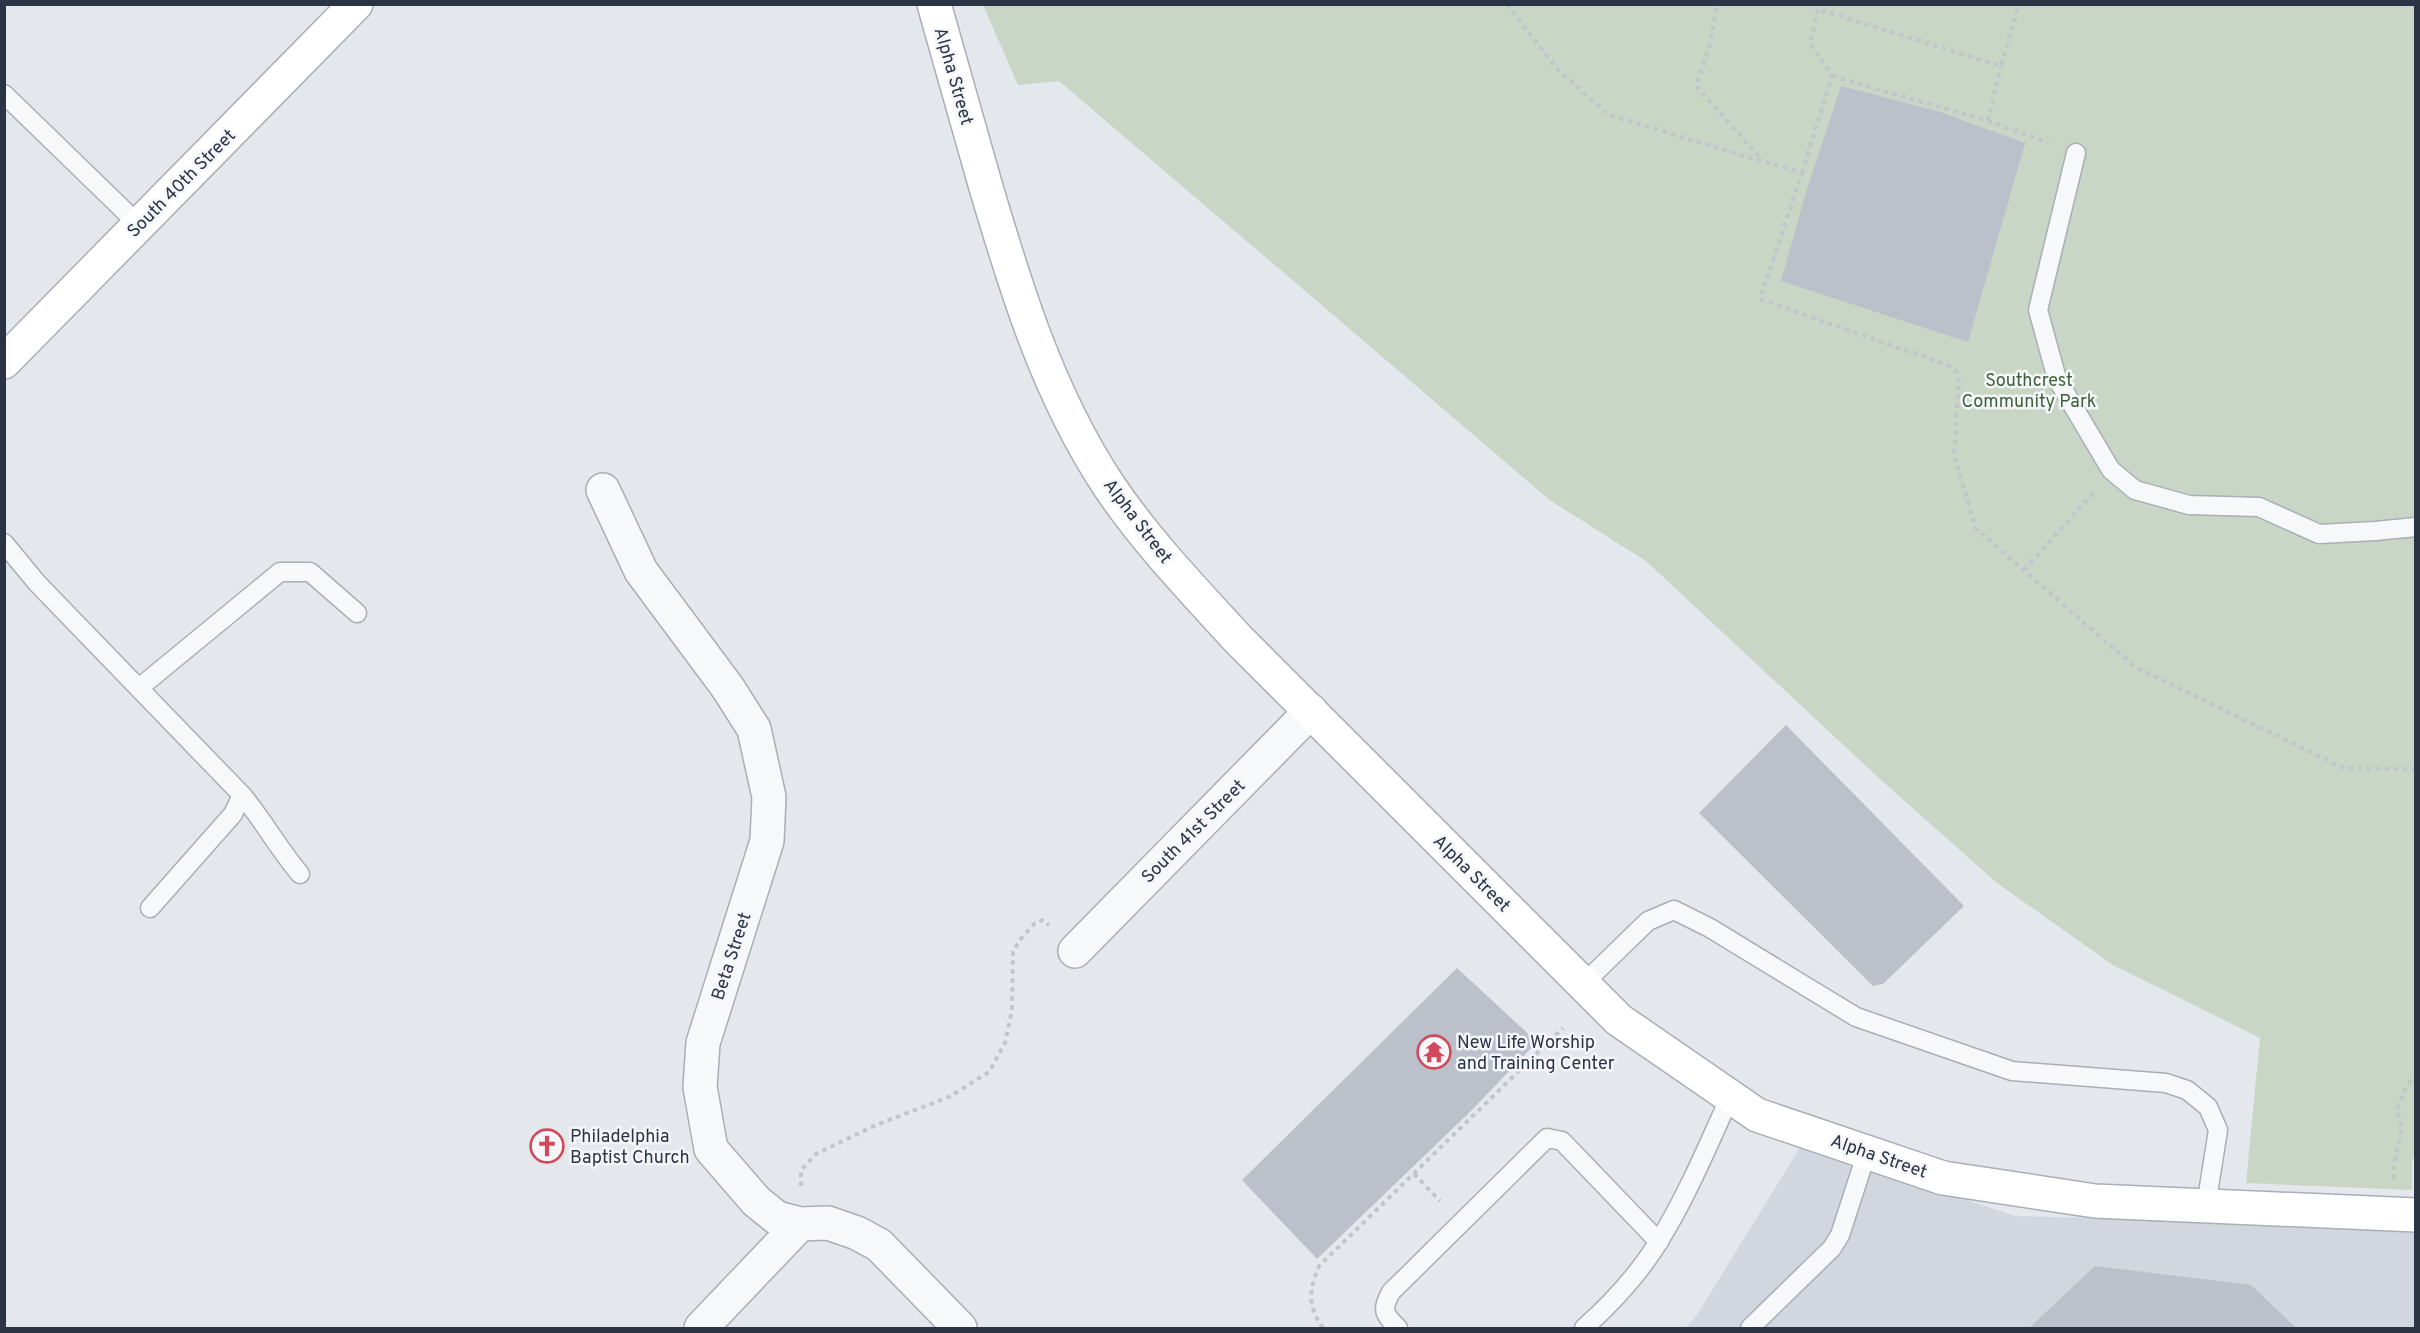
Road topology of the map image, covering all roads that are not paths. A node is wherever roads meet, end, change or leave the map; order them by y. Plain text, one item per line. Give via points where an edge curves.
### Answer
1 (356, 4) edge
2 (934, 4) edge
3 (4, 94) edge
4 (2076, 153) road end
5 (139, 225) junction
6 (4, 362) edge
7 (603, 490) dead end
8 (2415, 527) edge
9 (4, 543) edge
10 (357, 613) dead end
11 (139, 688) junction
12 (1311, 711) junction
13 (242, 795) junction
14 (300, 873) dead end
15 (150, 908) dead end
16 (1075, 951) road end
17 (1582, 984) junction
18 (1730, 1097) junction
19 (1867, 1152) junction
20 (2206, 1206) junction
21 (2405, 1214) edge
22 (800, 1224) junction
23 (1659, 1242) junction
24 (1590, 1327) edge
25 (701, 1329) edge
26 (960, 1329) edge
27 (1398, 1329) edge
28 (1750, 1329) edge

1 - 5 street, South 40th Street
2 - 12 street, Alpha Street via 1014,284 1076,431 1109,486 1180,576
3 - 5 lane
4 - 8 lane via 2038,310 2057,379 2111,470 2134,490 2189,505 2259,507 2319,534
5 - 6 street, South 40th Street
7 - 22 street, Beta Street via 641,570 754,729 769,797 767,841 703,1043 700,1087 711,1149 756,1201 777,1218
9 - 11 lane via 37,583
10 - 11 lane via 310,572 280,572
11 - 13 lane
12 - 16 street, South 41st Street
12 - 17 street, Alpha Street
13 - 14 lane via 276,846
13 - 15 lane via 233,814
17 - 18 street, Alpha Street via 1619,1020
17 - 20 lane via 1648,921 1674,910 1856,1017 2012,1071 2166,1083 2187,1090 2208,1107 2218,1130
18 - 19 street, Alpha Street via 1757,1115
18 - 23 lane via 1683,1200
19 - 20 street, Alpha Street via 1943,1178 2095,1201
19 - 28 lane via 1840,1235 1832,1248
20 - 21 street, Alpha Street
22 - 25 street
22 - 26 street, Beta Street via 828,1223 879,1245
23 - 24 lane
23 - 27 lane via 1562,1141 1547,1138 1391,1292 1384,1305 1386,1316

